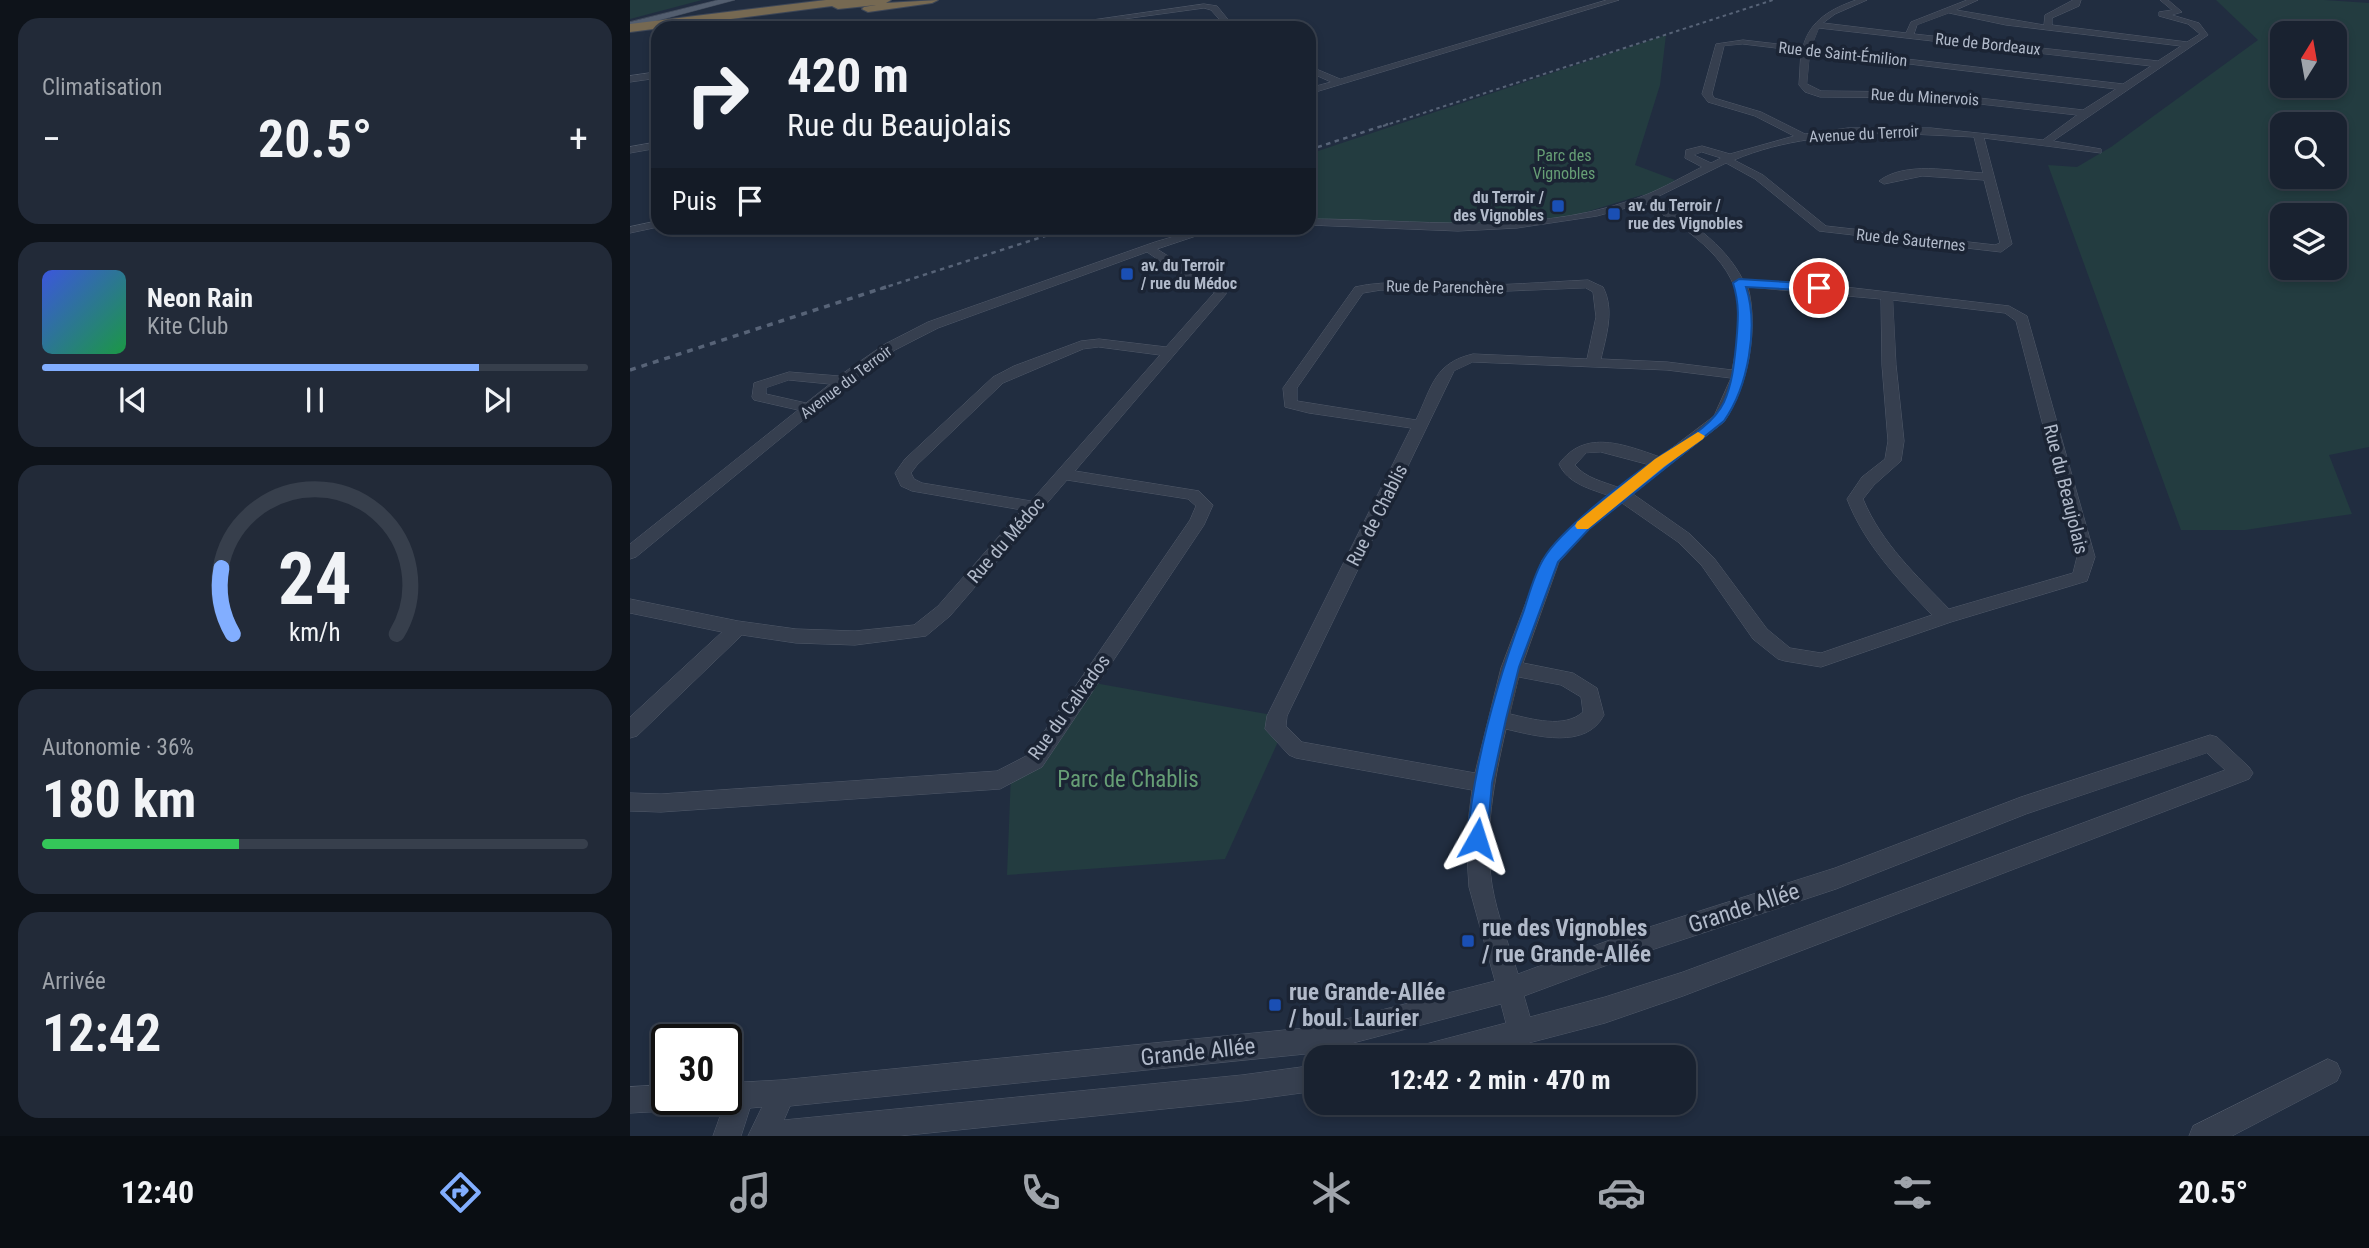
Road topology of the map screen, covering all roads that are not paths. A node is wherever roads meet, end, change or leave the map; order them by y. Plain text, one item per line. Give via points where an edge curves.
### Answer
1 (730, 0) edge
2 (829, 0) edge
3 (853, 0) edge
4 (932, 0) edge
5 (940, 0) edge
6 (1615, 0) edge
7 (1863, 0) edge
8 (1974, 0) edge
9 (2077, 0) edge
10 (2164, 0) edge
11 (886, 3) edge
12 (1947, 10) junction
13 (2178, 12) junction
14 (751, 13) junction
15 (2189, 20) junction
16 (665, 21) edge
17 (686, 21) edge
18 (729, 21) edge
19 (766, 21) edge
20 (1094, 21) edge
21 (1225, 21) edge
22 (651, 25) edge
23 (651, 25) edge
24 (1817, 25) junction
25 (2048, 26) junction
26 (630, 28) edge
27 (1909, 35) junction
28 (651, 37) edge
29 (630, 39) edge
30 (2189, 45) junction
31 (1805, 50) junction
32 (2159, 64) junction
33 (1316, 72) edge
34 (651, 76) edge
35 (630, 79) edge
36 (1339, 82) junction
37 (2124, 87) junction
38 (1316, 89) edge
39 (2085, 113) junction
40 (1978, 135) junction
41 (1804, 137) junction
42 (2045, 143) junction
43 (651, 146) edge
44 (630, 150) edge
45 (2097, 151) dead end
46 (1726, 158) junction
47 (1709, 166) junction
48 (1989, 177) junction
49 (1884, 181) dead end
50 (1645, 199) junction
51 (1316, 222) edge
52 (651, 226) edge
53 (630, 230) edge
54 (1191, 235) edge
55 (1148, 248) junction
56 (1739, 283) junction
57 (1887, 296) junction
58 (1170, 352) junction
59 (1593, 362) junction
60 (1740, 375) junction
61 (842, 381) junction
62 (811, 408) junction
63 (1421, 425) junction
64 (1660, 463) junction
65 (1064, 474) junction
66 (1621, 494) junction
67 (1035, 507) junction
68 (630, 553) edge
69 (630, 606) edge
70 (1945, 617) junction
71 (738, 628) junction
72 (1511, 667) junction
73 (1497, 719) junction
74 (630, 730) edge
75 (1483, 783) junction
76 (630, 802) edge
77 (1508, 990) junction
78 (1522, 1033) junction
79 (1474, 1045) edge
80 (2329, 1072) dead end
81 (1304, 1080) edge
82 (781, 1093) junction
83 (742, 1095) edge
84 (651, 1099) edge
85 (630, 1100) edge
86 (731, 1115) edge
87 (727, 1136) edge
88 (764, 1136) edge
89 (2203, 1136) edge

1 - 16 main road
2 - 14 highway
3 - 14 highway
4 - 11 highway
5 - 11 highway
6 - 36 street
7 - 24 street via 1835,9
8 - 12 street
9 - 25 street via 2048,17
10 - 13 street
11 - 18 highway
11 - 19 highway
12 - 25 street
12 - 27 street via 1914,24
13 - 15 street
13 - 15 street via 2162,14
14 - 17 highway
15 - 30 street via 2204,35
20 - 21 street via 1207,6
22 - 26 highway
23 - 26 highway
24 - 27 street, Rue de Bordeaux
24 - 31 street
25 - 30 street
27 - 32 street, Rue de Bordeaux
28 - 29 highway
30 - 32 street
31 - 37 street, Rue de Saint-Émilion
31 - 39 street, Rue du Minervois via 1803,85 1821,94 1927,95
31 - 41 street, Rue de Saint-Émilion via 1743,42 1720,44 1707,94 1712,100 1705,107 1712,111 1741,108
32 - 37 street
33 - 36 street
34 - 35 street
36 - 38 street
37 - 39 street
39 - 42 street
40 - 41 street, Avenue du Terroir via 1929,130
40 - 42 street, Avenue du Terroir
40 - 48 street, Rue de Sauternes
41 - 46 street, Avenue du Terroir
42 - 45 street, Avenue du Terroir
43 - 44 street
46 - 47 street, Avenue du Terroir
46 - 47 street via 1702,149 1690,152 1689,156
46 - 48 street, Rue de Sauternes via 1759,177 1823,229 1997,249 2006,244
47 - 50 street, Avenue du Terroir
48 - 49 street via 1917,172
50 - 51 street, Avenue du Terroir via 1543,222 1481,227
50 - 56 street via 1711,244
52 - 53 street
54 - 55 street, Avenue du Terroir
55 - 58 street, Rue du Médoc via 1183,271 1222,285 1220,294
55 - 61 street, Avenue du Terroir via 933,325 890,347
56 - 57 street, Rue du Beaujolais
56 - 60 street via 1746,305
57 - 70 street via 1896,440 1892,461 1855,499 1862,519
57 - 70 street, Rue du Beaujolais via 2009,310 2022,319 2086,557 2081,577
58 - 65 street, Rue du Médoc
58 - 67 street via 1099,342 1019,369 998,380 903,474 918,487
59 - 60 street, Rue de Chablis
59 - 63 street, Rue de Chablis via 1460,361 1448,369
59 - 63 street, Rue de Parenchère via 1602,327 1602,297 1588,284 1359,290 1290,388 1290,404
60 - 64 street via 1719,419
61 - 62 street, Avenue du Terroir
61 - 62 street via 799,375 775,377 759,386 759,397
62 - 68 street, Avenue du Terroir
63 - 75 street, Rue de Chablis via 1277,716 1275,729 1296,750
64 - 66 street
64 - 66 street, Rue du Beaujolais via 1634,453 1585,448 1567,464 1587,482
65 - 67 street, Rue du Médoc
65 - 76 street, Rue du Calvados via 1193,495 1205,505 1035,761 1000,780
66 - 70 street, Rue du Beaujolais via 1684,538 1708,562 1759,634 1785,654 1821,660
66 - 72 street via 1583,525 1551,560
67 - 71 street, Rue du Médoc via 944,611 919,631 855,639
69 - 71 street, Rue du Médoc
71 - 74 street
72 - 73 street
72 - 73 street via 1566,678 1590,693 1594,715 1587,724 1561,730
73 - 75 street
75 - 77 street via 1477,839 1481,887
77 - 78 street
77 - 78 street, Grande Allée via 2210,743 2242,773 1683,985
77 - 82 street, Grande Allée via 1315,1040
78 - 79 street
80 - 89 street
81 - 88 street, Grande Allée
82 - 83 street, Grande Allée
82 - 88 street
84 - 85 street
86 - 87 street

